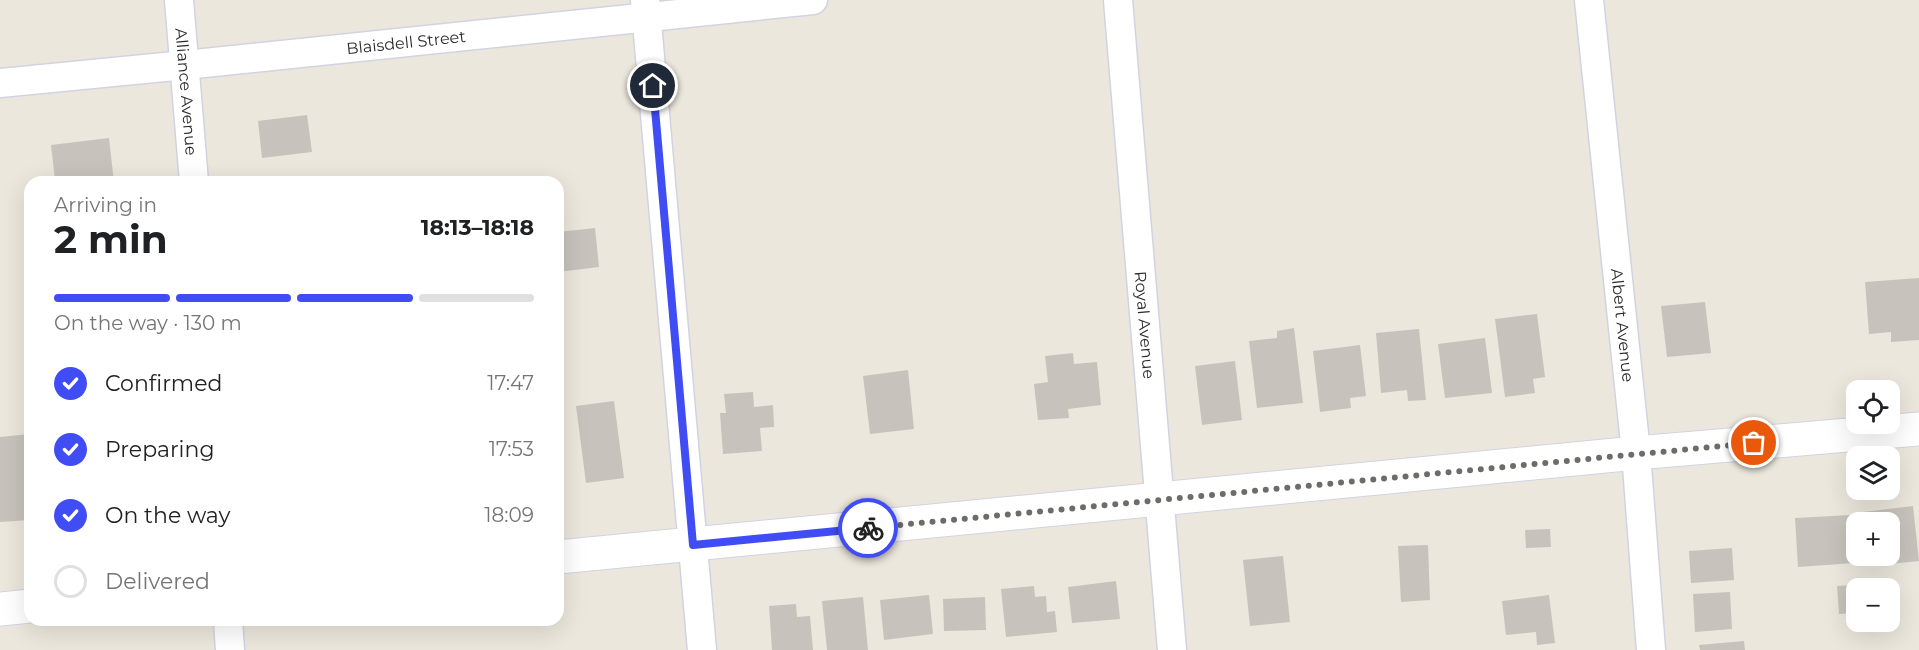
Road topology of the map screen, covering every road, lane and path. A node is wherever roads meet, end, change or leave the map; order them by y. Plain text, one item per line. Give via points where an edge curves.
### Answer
1 (179, 0) edge
2 (813, 0) edge
3 (1118, 0) edge
4 (1590, 0) edge
5 (646, 9) edge
6 (185, 66) junction
7 (0, 83) edge
8 (194, 176) edge
9 (1919, 429) edge
10 (1636, 453) junction
11 (1158, 499) junction
12 (693, 545) junction
13 (564, 556) edge
14 (24, 607) edge
15 (0, 609) edge
16 (229, 626) edge
17 (231, 650) edge
18 (702, 650) edge
19 (1172, 650) edge
20 (1651, 650) edge

1 - 6 street, Alliance Avenue
2 - 5 street, Blaisdell Street
3 - 11 street, Royal Avenue
4 - 10 street, Albert Avenue
5 - 6 street, Blaisdell Street
5 - 12 street
6 - 7 street, Blaisdell Street
6 - 8 street, Alliance Avenue
9 - 10 main road
10 - 11 main road
10 - 20 street, Albert Avenue
11 - 12 main road
11 - 19 street, Royal Avenue
12 - 13 main road
12 - 18 street
14 - 15 main road
16 - 17 street

